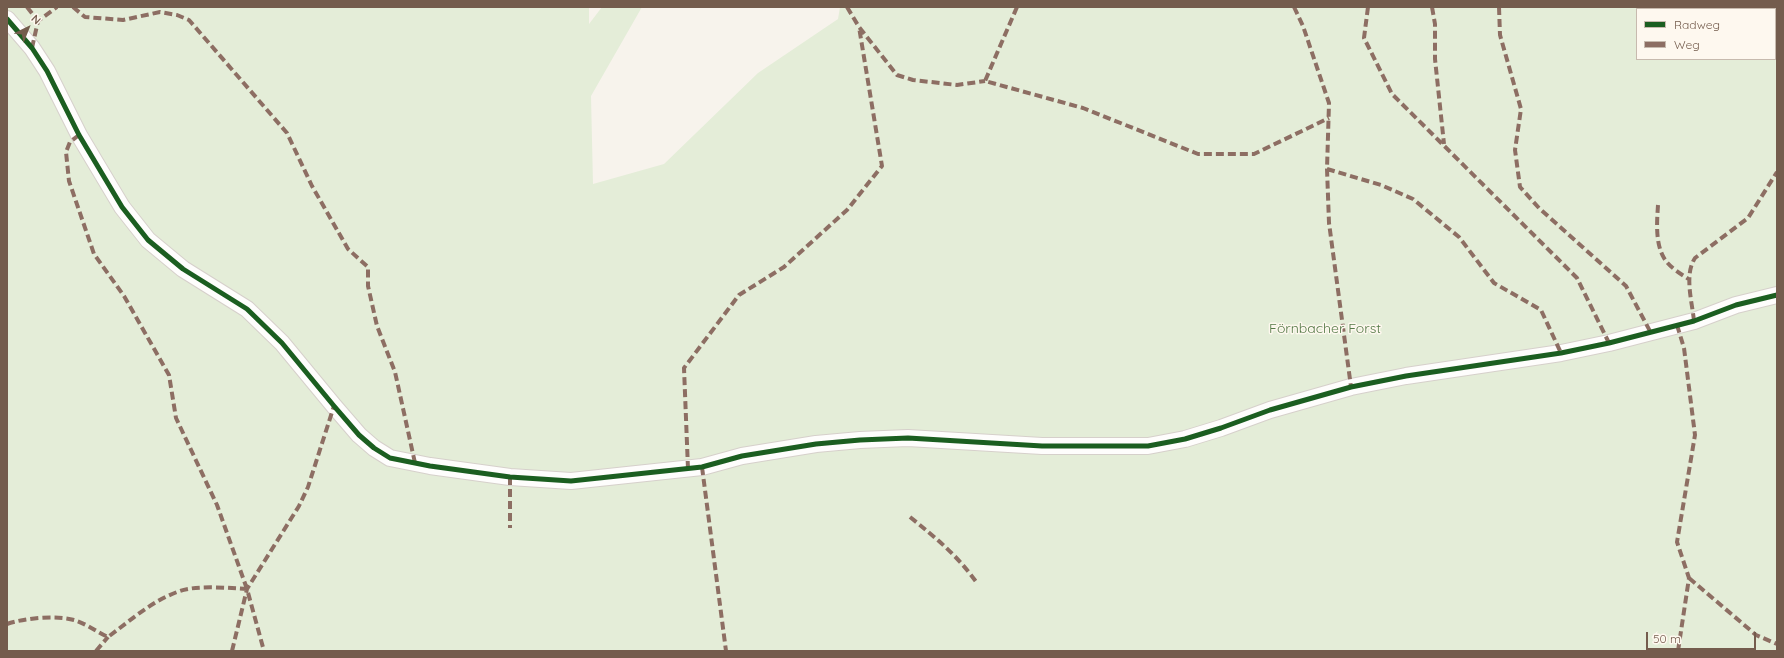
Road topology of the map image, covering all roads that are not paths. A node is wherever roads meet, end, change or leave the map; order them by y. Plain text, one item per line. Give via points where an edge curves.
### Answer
1 (7, 19) edge
2 (1777, 295) edge

1 - 2 street via 32,48 47,71 82,142 122,207 148,240 183,269 247,309 282,343 359,435 374,448 390,458 430,466 510,478 571,481 702,467 749,455 860,440 908,438 1042,446 1148,446 1185,439 1270,410 1351,387 1610,343 1694,321 1736,305

